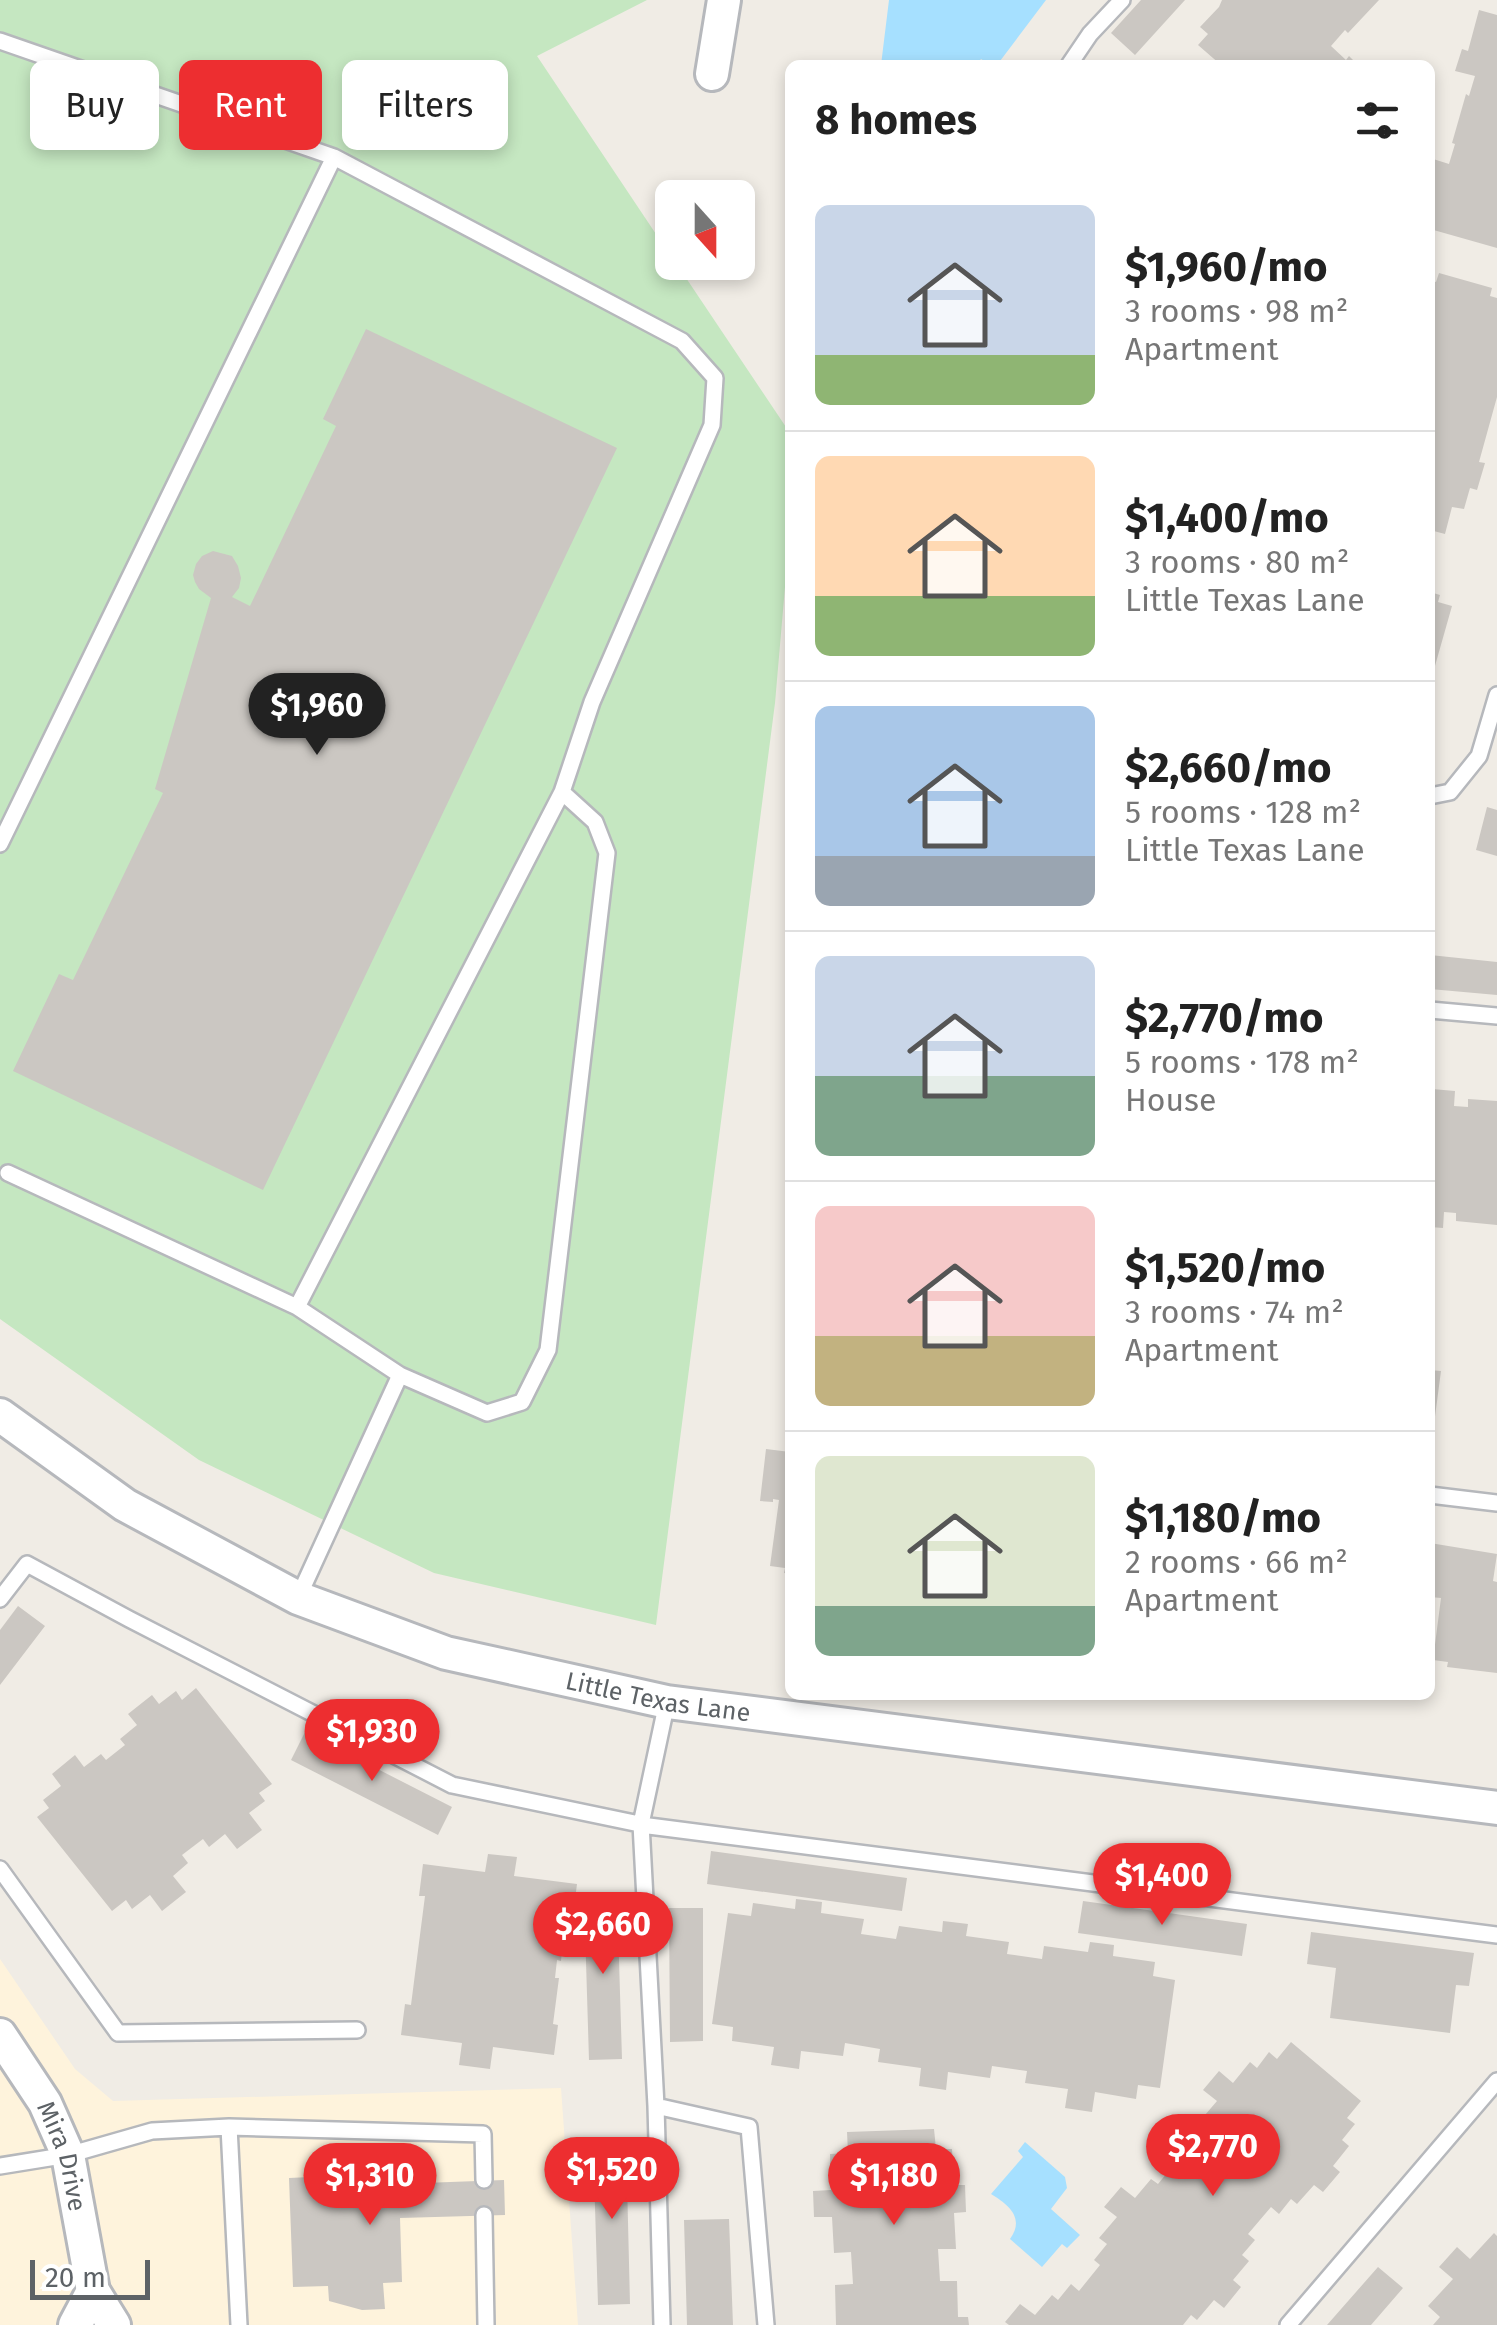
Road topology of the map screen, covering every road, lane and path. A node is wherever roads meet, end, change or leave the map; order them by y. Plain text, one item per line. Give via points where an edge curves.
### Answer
1 (724, 0) edge
2 (1122, 0) edge
3 (0, 40) edge
4 (1072, 60) edge
5 (712, 74) dead end
6 (334, 157) junction
7 (1497, 695) edge
8 (562, 792) junction
9 (1435, 795) edge
10 (0, 844) edge
11 (1435, 1010) edge
12 (1497, 1016) edge
13 (8, 1172) dead end
14 (297, 1307) junction
15 (400, 1374) junction
16 (0, 1415) edge
17 (1435, 1495) edge
18 (1497, 1501) edge
19 (298, 1598) junction
20 (0, 1600) edge
21 (668, 1702) junction
22 (1497, 1808) edge
23 (642, 1824) junction
24 (0, 1869) edge
25 (1497, 1936) edge
26 (356, 2030) dead end
27 (0, 2035) edge
28 (1497, 2081) edge
29 (656, 2106) junction
30 (229, 2126) junction
31 (68, 2154) junction
32 (0, 2166) edge
33 (484, 2180) dead end
34 (484, 2216) dead end
35 (93, 2292) junction
36 (76, 2325) edge
37 (114, 2325) edge
38 (239, 2325) edge
39 (486, 2325) edge
40 (662, 2325) edge
41 (766, 2325) edge
42 (1288, 2325) edge

1 - 5 street
2 - 4 lane
3 - 6 lane
6 - 8 lane via 682,341 716,378 712,425 592,702
6 - 10 lane
7 - 9 lane via 1479,756 1450,792
8 - 14 lane
8 - 15 lane via 595,822 607,853 548,1350 522,1402 488,1413
11 - 12 lane
13 - 14 lane
14 - 15 lane
15 - 19 lane
16 - 19 street, Little Texas Lane via 125,1505
17 - 18 lane
19 - 21 street, Little Texas Lane via 446,1654
20 - 23 lane via 27,1564 452,1785
21 - 22 street, Little Texas Lane
21 - 23 lane
23 - 25 lane
23 - 29 lane
24 - 26 lane via 118,2032
27 - 31 street, Mira Drive via 46,2103
28 - 42 lane
29 - 40 lane
29 - 41 lane via 748,2127
30 - 31 lane via 152,2131
30 - 33 lane via 482,2134
30 - 38 lane
31 - 32 lane
31 - 35 street, Mira Drive
34 - 39 lane
35 - 36 street
35 - 37 street, Mira Drive

